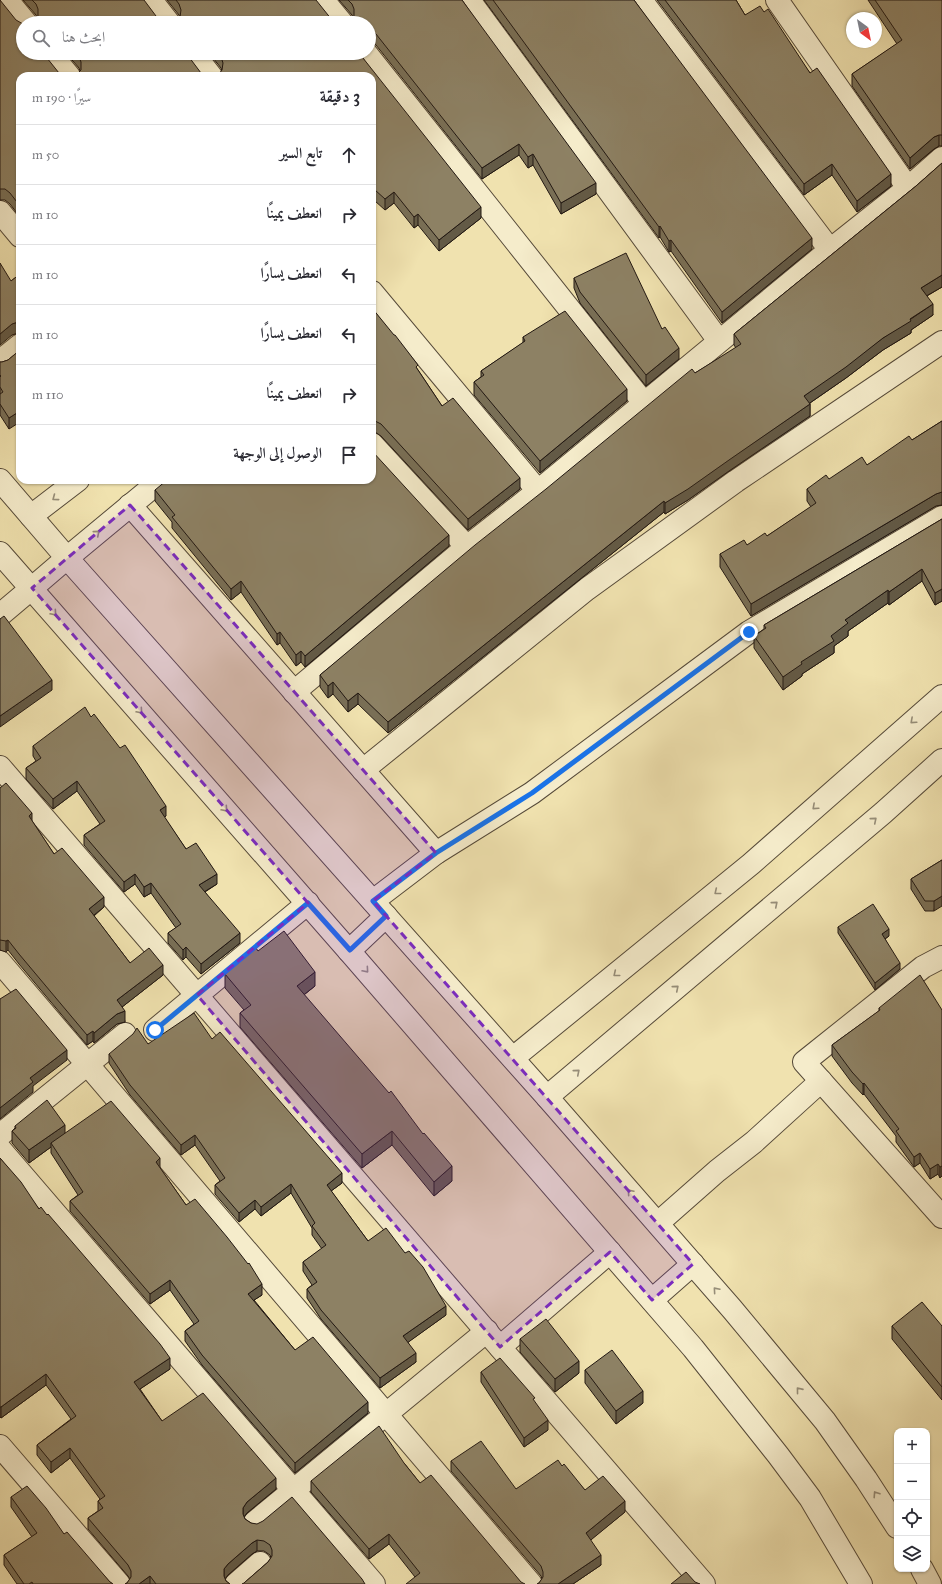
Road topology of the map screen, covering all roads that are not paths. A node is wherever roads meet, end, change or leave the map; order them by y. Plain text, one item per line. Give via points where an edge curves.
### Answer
1 (7, 0) edge
2 (151, 0) edge
3 (323, 0) edge
4 (469, 0) edge
5 (641, 0) edge
6 (777, 0) edge
7 (20, 16) edge
8 (164, 16) edge
9 (336, 16) edge
10 (56, 60) edge
11 (198, 60) edge
12 (372, 60) edge
13 (66, 72) edge
14 (208, 72) edge
15 (942, 158) edge
16 (908, 188) junction
17 (0, 212) edge
18 (16, 231) edge
19 (830, 250) junction
20 (376, 297) edge
21 (720, 341) junction
22 (942, 342) edge
23 (16, 348) edge
24 (0, 361) edge
25 (644, 403) junction
26 (376, 448) edge
27 (0, 480) edge
28 (73, 484) edge
29 (156, 484) edge
30 (538, 491) junction
31 (130, 505) junction
32 (31, 516) junction
33 (942, 517) edge
34 (467, 547) junction
35 (0, 553) edge
36 (67, 558) junction
37 (32, 588) junction
38 (0, 615) edge
39 (294, 692) junction
40 (942, 696) edge
41 (942, 760) edge
42 (0, 767) edge
43 (363, 770) junction
44 (436, 853) junction
45 (308, 903) junction
46 (379, 909) junction
47 (350, 950) junction
48 (942, 957) edge
49 (0, 962) edge
50 (197, 995) junction
51 (155, 1030) dead end
52 (125, 1034) dead end
53 (513, 1058) junction
54 (87, 1065) junction
55 (821, 1080) junction
56 (547, 1097) junction
57 (0, 1135) edge
58 (0, 1149) edge
59 (942, 1217) edge
60 (658, 1223) junction
61 (610, 1252) junction
62 (693, 1264) junction
63 (652, 1300) junction
64 (493, 1339) junction
65 (385, 1415) junction
66 (0, 1446) edge
67 (293, 1490) junction
68 (255, 1522) edge
69 (894, 1522) edge
70 (260, 1563) dead end
71 (924, 1572) edge
72 (119, 1584) edge
73 (236, 1584) edge
74 (374, 1584) edge
75 (530, 1584) edge
76 (704, 1584) edge
77 (861, 1584) edge
78 (930, 1584) edge

1 - 7 street
2 - 8 street
3 - 9 street
4 - 21 street
5 - 19 street
6 - 16 street
10 - 13 street
11 - 14 street
12 - 25 street
15 - 16 street
16 - 19 street
17 - 18 street
19 - 21 street
20 - 30 street
21 - 25 street
22 - 43 street via 736,481 587,589
23 - 24 street
25 - 30 street
26 - 34 street
27 - 32 street
28 -> 32 street
29 - 31 street
30 - 34 street
36 -> 31 street
31 - 39 street
32 - 36 street
33 - 44 street via 749,632 532,793
34 - 39 street
35 - 37 street
36 - 37 street
36 - 46 street
37 - 38 street
37 -> 45 street
39 - 43 street
40 -> 53 street via 751,864
56 -> 41 street via 883,813
42 - 50 street
43 - 44 street
44 - 46 street
45 - 47 street
45 - 50 street
46 - 47 street
46 - 53 street
47 -> 61 street
48 - 55 street via 923,967 804,1062
49 - 54 street
50 - 51 street
50 - 64 street
52 - 54 street
53 - 56 street
54 - 57 street
54 - 65 street
55 - 59 street
55 - 60 street via 754,1142
60 -> 56 street
58 - 67 street
60 - 62 street
61 - 63 street
61 - 64 street
62 - 63 street
69 -> 62 street via 825,1421
63 - 77 street via 726,1389 810,1498
64 - 65 street
64 - 76 street
65 - 67 street
65 - 75 street
66 - 72 street
67 - 68 street
67 - 74 street
70 - 73 street
71 - 78 street

